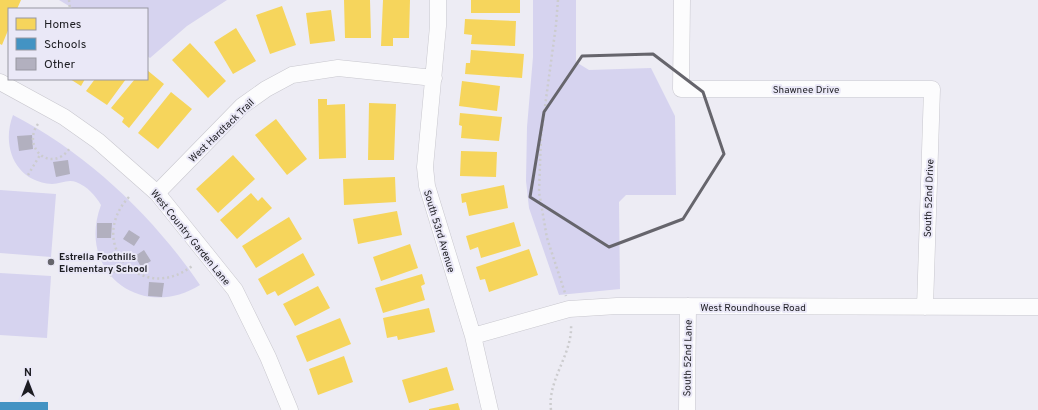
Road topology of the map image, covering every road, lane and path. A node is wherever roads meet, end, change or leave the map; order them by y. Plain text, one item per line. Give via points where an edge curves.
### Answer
1 (438, 0) edge
2 (558, 0) edge
3 (682, 0) edge
4 (434, 78) junction
5 (0, 82) edge
6 (932, 89) joint
7 (38, 124) dead end
8 (70, 148) dead end
9 (40, 155) junction
10 (28, 175) dead end
11 (157, 193) junction
12 (128, 197) dead end
13 (123, 262) junction
14 (192, 266) dead end
15 (110, 276) dead end
16 (688, 306) junction
17 (925, 307) junction
18 (1038, 308) edge
19 (569, 309) junction
20 (473, 336) junction
21 (290, 410) edge
22 (490, 410) edge
23 (551, 410) edge
24 (686, 410) edge

1 - 4 street, South 53rd Avenue
2 - 19 path via 541,136 539,192 547,238 564,286
3 - 6 street, Shawnee Drive via 681,89
4 - 11 street, West Hardtack Trail via 338,68 292,75 242,106
4 - 20 street, South 53rd Avenue via 426,156 427,186
5 - 11 street, West Country Garden Lane via 64,117 98,141
6 - 17 street, South 52nd Drive
7 - 9 path via 34,130 33,141
8 - 9 path via 58,159 47,159
9 - 10 path
11 - 21 street, West Country Garden Lane via 235,290 268,357
12 - 13 path via 117,212 112,230 115,248
13 - 14 path via 139,275 158,279 176,276
13 - 15 path
16 - 17 street, West Roundhouse Road
16 - 19 street, West Roundhouse Road
16 - 24 street, South 52nd Lane
17 - 18 street, West Roundhouse Road
19 - 20 street, West Roundhouse Road
19 - 23 path via 571,334 552,391
20 - 22 street, South 53rd Avenue

